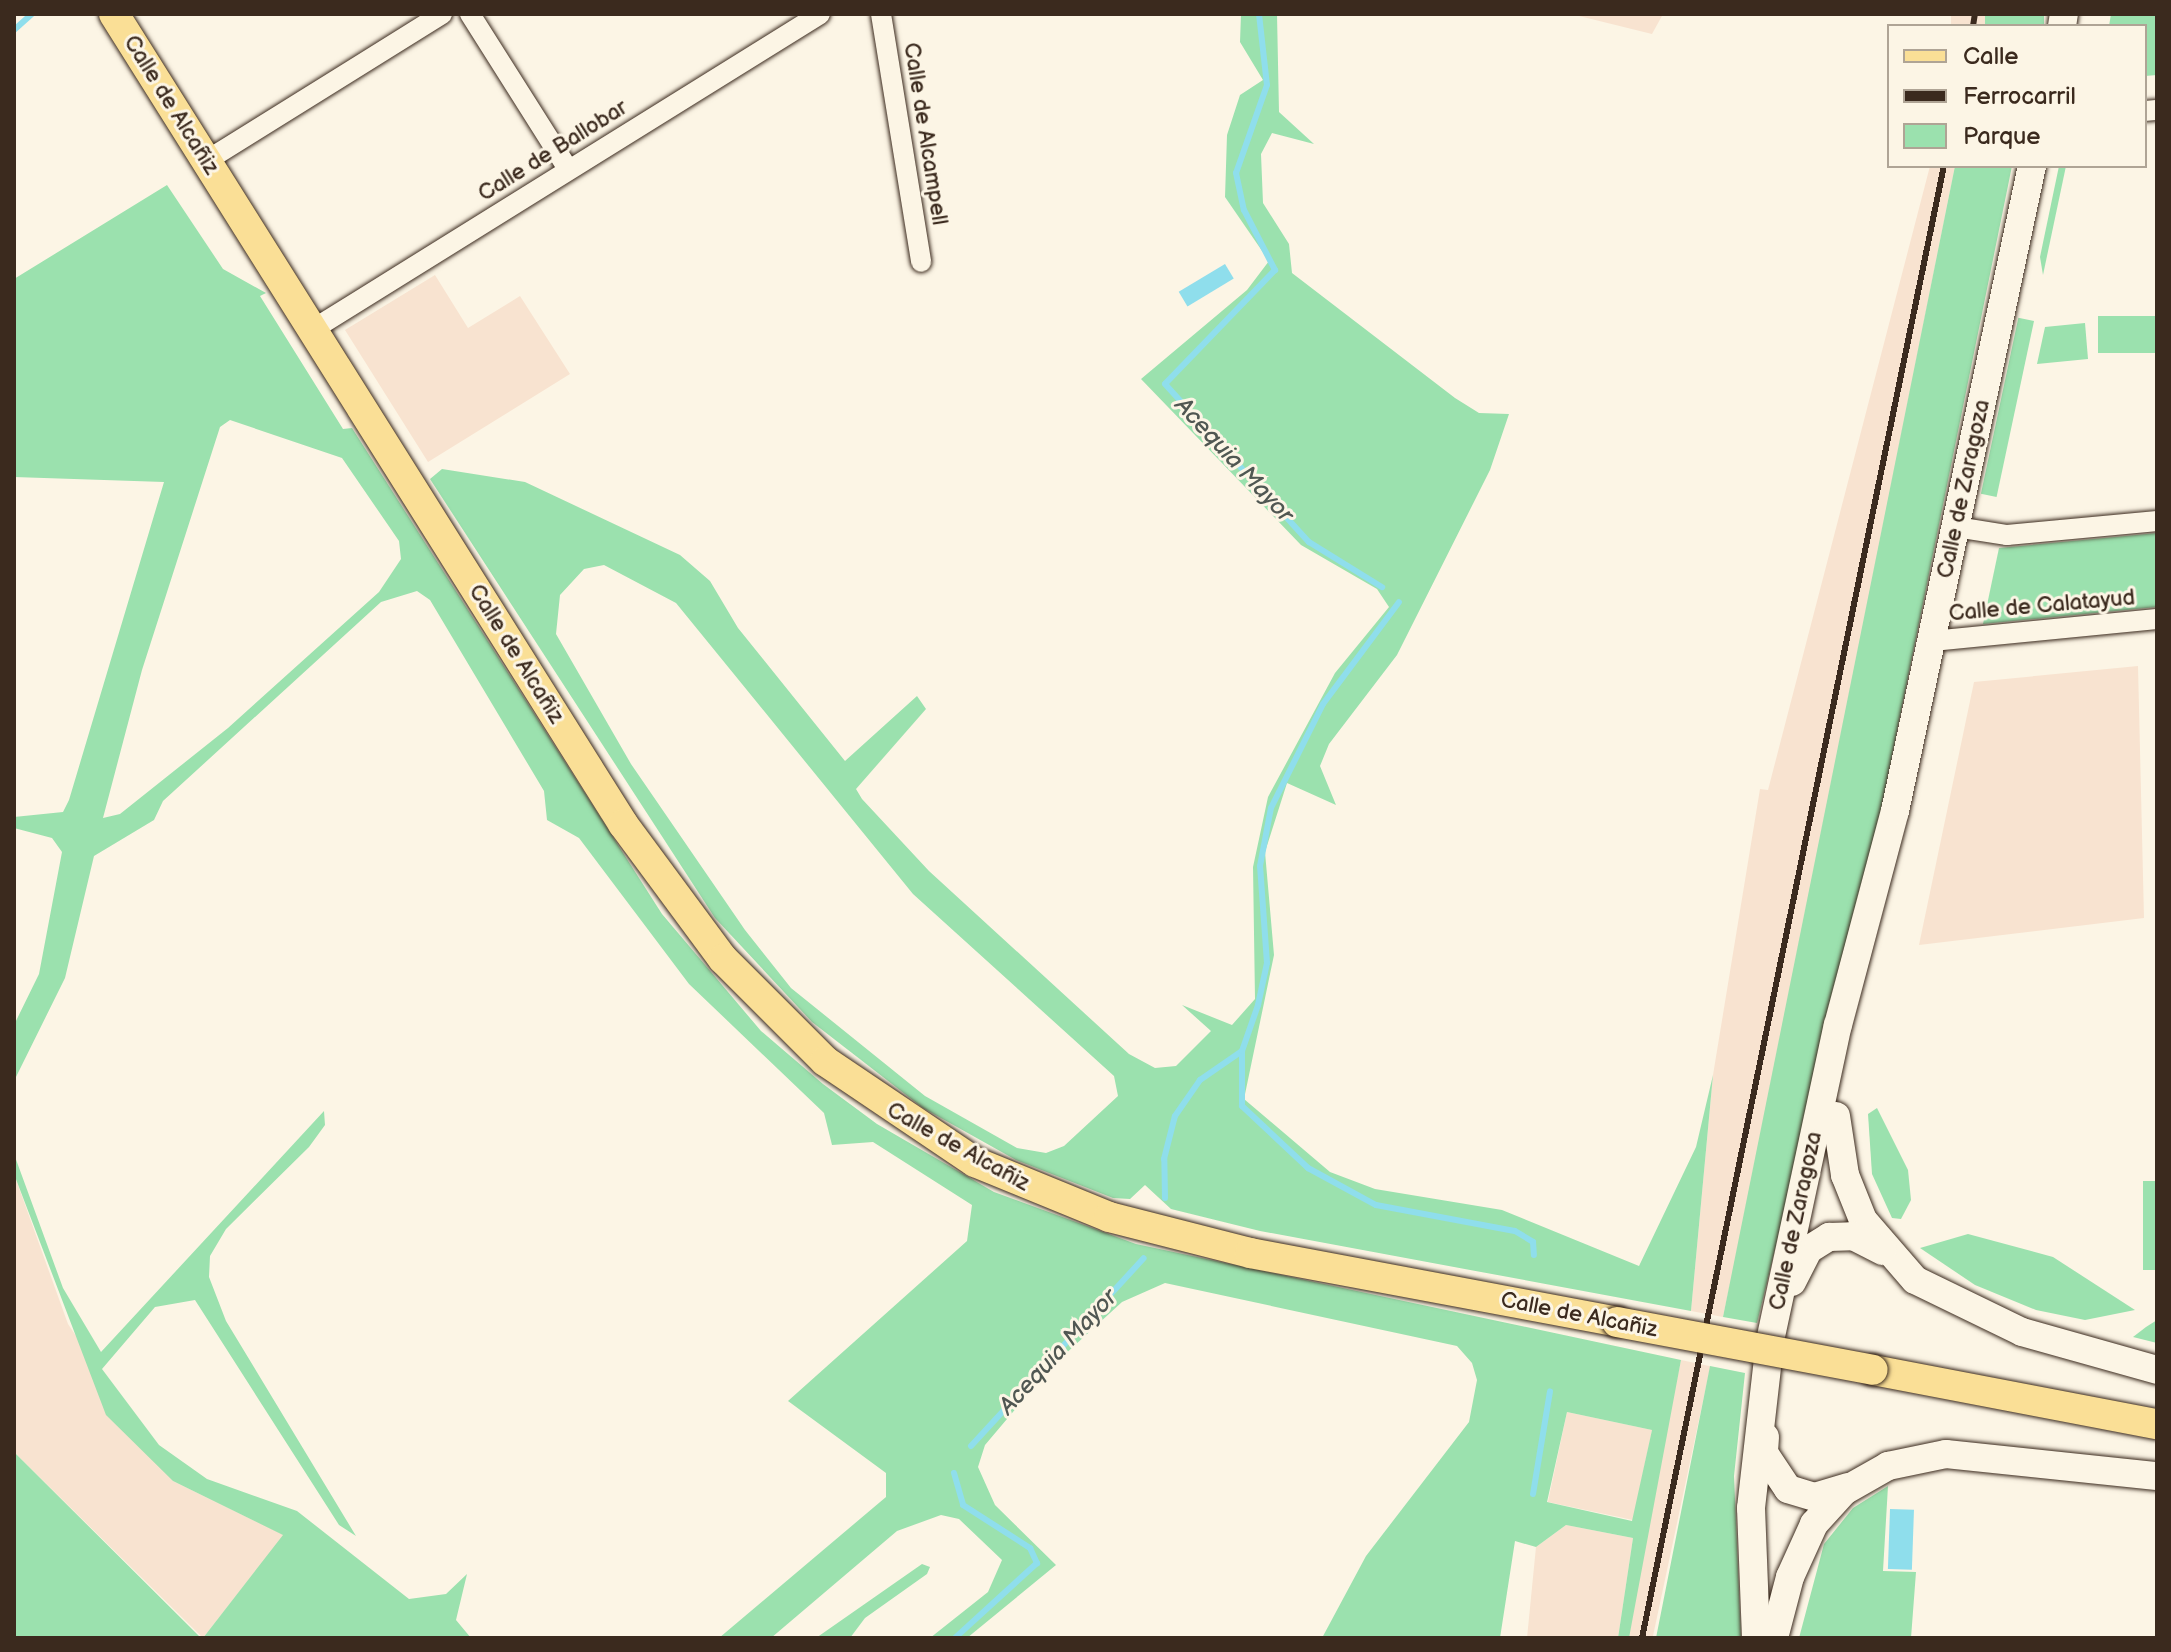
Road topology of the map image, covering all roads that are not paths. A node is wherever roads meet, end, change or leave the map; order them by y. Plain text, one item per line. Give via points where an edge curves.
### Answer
1 (114, 14) edge
2 (442, 14) edge
3 (470, 14) edge
4 (820, 14) edge
5 (881, 14) edge
6 (206, 161) junction
7 (2032, 168) edge
8 (568, 169) junction
9 (921, 262) dead end
10 (312, 330) junction
11 (2157, 521) edge
12 (1956, 527) junction
13 (2157, 619) edge
14 (1932, 641) junction
15 (1895, 811) junction
16 (1836, 1116) junction
17 (1809, 1155) junction
18 (1808, 1250) junction
19 (1888, 1255) junction
20 (1793, 1277) junction
21 (2157, 1370) edge
22 (2157, 1424) edge
23 (1768, 1462) junction
24 (2157, 1476) edge
25 (1855, 1483) junction
26 (1751, 1579) junction
27 (1756, 1638) edge
28 (1774, 1638) edge

1 - 6 main road, Calle de Alcañiz
2 - 6 street
3 - 8 street
4 - 8 street, Calle de Ballobar
5 - 9 street, Calle de Alcampell
6 - 10 main road, Calle de Alcañiz
7 - 12 main road, Calle de Zaragoza
8 - 10 street, Calle de Ballobar
10 - 22 main road, Calle de Alcañiz, bridge via 678,902 772,1012 853,1084 975,1162 1109,1217 1250,1253
11 - 12 street via 2015,535
12 - 14 main road, Calle de Zaragoza
13 - 14 street, Calle de Calatayud
14 - 15 main road, Calle de Zaragoza
15 - 16 main road, Calle de Zaragoza
15 - 17 main road, Calle de Zaragoza
16 - 18 main road, Calle de Zaragoza
16 - 19 main road via 1852,1198
17 - 20 main road
17 - 26 main road, Calle de Zaragoza via 1762,1387
18 - 19 main road via 1845,1235
18 - 20 main road
18 - 23 main road, Calle de Zaragoza
19 - 21 main road via 1929,1290 1986,1318
20 - 23 main road
23 - 25 main road via 1805,1496
23 - 26 main road
23 - 28 main road, Calle de Zaragoza
24 - 25 main road via 1946,1454 1904,1460
25 - 28 main road via 1806,1537
26 - 27 main road, Calle de Zaragoza

